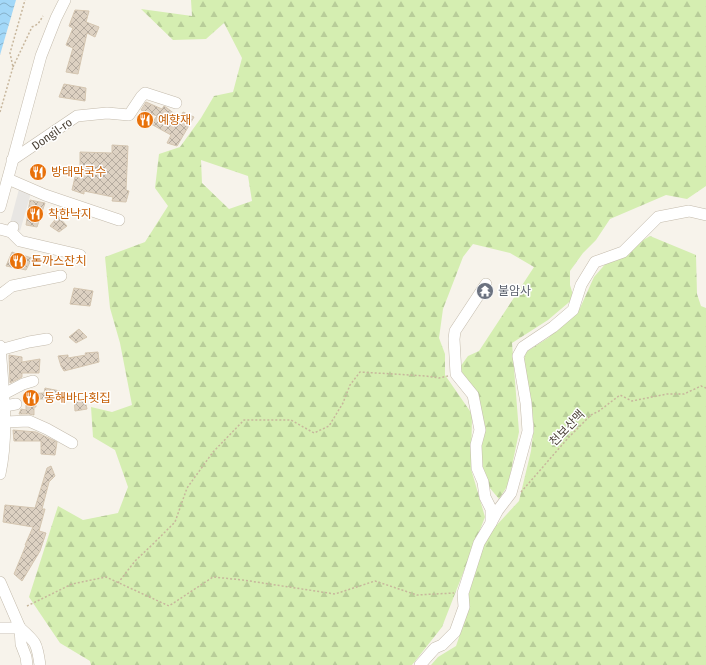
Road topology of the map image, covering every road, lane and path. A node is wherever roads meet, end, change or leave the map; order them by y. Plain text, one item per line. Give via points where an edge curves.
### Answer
1 (25, 0) edge
2 (65, 0) edge
3 (43, 16) dead end
4 (13, 67) junction
5 (176, 103) dead end
6 (0, 112) edge
7 (12, 160) junction
8 (8, 179) junction
9 (0, 207) edge
10 (706, 216) edge
11 (119, 220) dead end
12 (8, 229) edge
13 (80, 256) dead end
14 (61, 276) dead end
15 (486, 284) dead end
16 (0, 295) edge
17 (47, 339) dead end
18 (0, 346) edge
19 (0, 350) edge
20 (456, 374) junction
21 (33, 382) dead end
22 (706, 388) edge
23 (4, 394) junction
24 (5, 422) junction
25 (72, 443) dead end
26 (0, 474) edge
27 (517, 496) dead end
28 (491, 523) junction
29 (0, 582) edge
30 (118, 583) junction
31 (463, 593) junction
32 (27, 606) dead end
33 (0, 628) edge
34 (20, 628) junction
35 (27, 665) edge
36 (40, 665) edge
37 (420, 665) edge

1 - 4 path via 10,53
2 - 7 street, Dongil-ro via 42,56
3 - 4 path via 38,24 32,27
4 - 6 path
5 - 7 street, Dongil-ro via 145,93 129,115 107,113 77,116
7 - 8 street, Dongil-ro
8 - 9 street, Dongil-ro
8 - 11 street via 45,195
10 - 28 street via 689,211 658,217 623,252 595,262 581,285 573,310 523,347 518,356 528,431 511,493
12 - 13 street via 20,240
14 - 16 street via 12,286
15 - 20 street via 456,331
17 - 19 street
18 - 19 street
19 - 23 street
20 - 28 street via 473,395 480,430 476,445 477,468 483,482 485,497 492,509
20 - 30 path via 439,378 360,372 350,385 329,426 314,433 291,420 244,420 213,452 187,488 175,522 135,561
21 - 23 street
22 - 27 path, 천보산맥 via 701,386 684,394 667,394 632,401 620,395 591,415
23 - 24 street via 11,405
24 - 25 street via 29,421
24 - 26 street
28 - 31 street via 479,543
29 - 34 street
30 - 31 path via 169,606 213,577 335,594 375,581 417,595
30 - 32 path via 106,578 72,584
31 - 37 street via 464,607 455,632 442,645 435,648
33 - 34 street
34 - 35 street
34 - 36 street via 34,640

